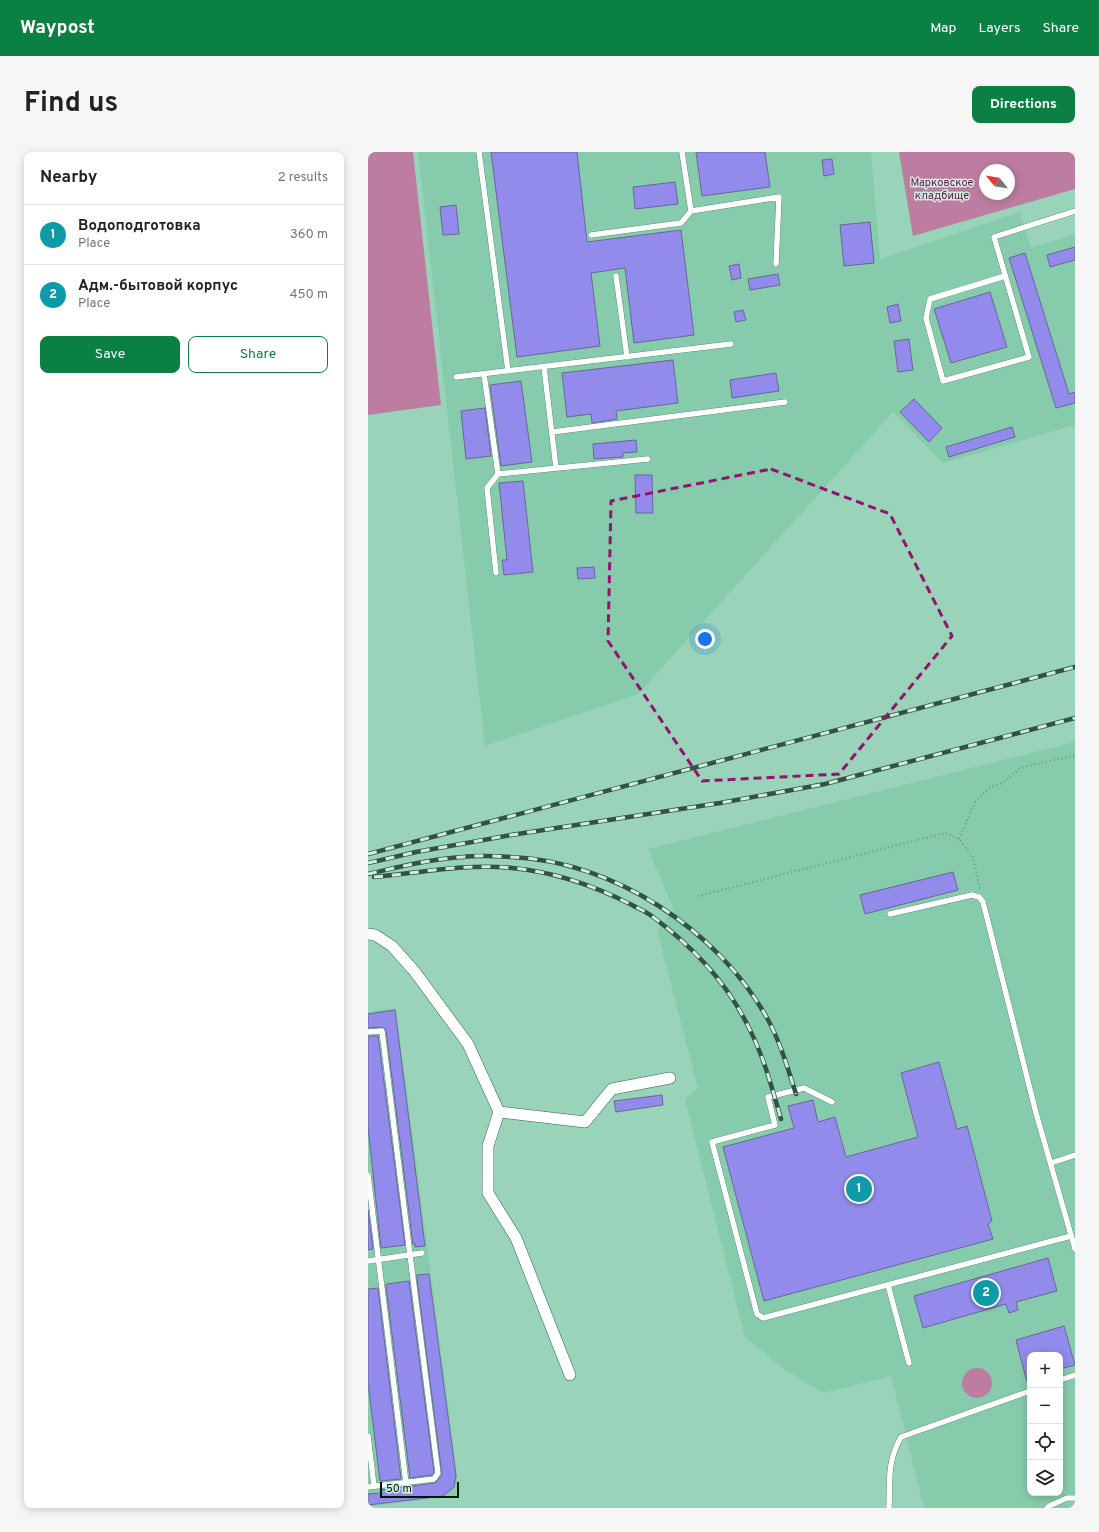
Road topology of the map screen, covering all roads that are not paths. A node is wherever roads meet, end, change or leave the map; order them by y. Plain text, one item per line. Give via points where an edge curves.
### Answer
1 (479, 152) edge
2 (682, 152) edge
3 (691, 211) junction
4 (1075, 211) edge
5 (591, 235) dead end
6 (776, 264) dead end
7 (616, 276) dead end
8 (1005, 276) junction
9 (731, 344) dead end
10 (627, 357) junction
11 (544, 367) junction
12 (508, 371) junction
13 (484, 374) junction
14 (456, 377) dead end
15 (786, 402) dead end
16 (552, 432) junction
17 (648, 458) dead end
18 (556, 468) junction
19 (498, 474) junction
20 (496, 573) dead end
21 (890, 914) dead end
22 (368, 934) edge
23 (368, 1032) edge
24 (670, 1078) dead end
25 (832, 1102) dead end
26 (499, 1112) junction
27 (1075, 1155) edge
28 (1051, 1163) junction
29 (368, 1175) edge
30 (1071, 1236) junction
31 (1075, 1249) edge
32 (422, 1254) dead end
33 (410, 1255) junction
34 (378, 1260) junction
35 (368, 1261) edge
36 (888, 1285) junction
37 (909, 1363) dead end
38 (570, 1375) dead end
39 (1075, 1375) edge
40 (1063, 1379) edge
41 (1027, 1392) edge
42 (368, 1436) edge
43 (406, 1483) junction
44 (371, 1487) edge
45 (1075, 1498) edge
46 (889, 1508) edge
47 (1047, 1508) edge

1 - 12 lane
2 - 3 lane
3 - 5 lane via 681,223
3 - 6 lane via 779,197
4 - 8 lane via 994,237
7 - 10 lane
8 - 8 lane via 930,299 926,318 943,381 1029,357
9 - 10 lane
10 - 11 lane
11 - 12 lane
11 - 16 lane
12 - 13 lane
13 - 14 lane
13 - 19 lane
15 - 16 lane
16 - 18 lane
17 - 18 lane
18 - 19 lane
19 - 20 lane via 487,488
21 - 28 lane via 972,895 979,897 983,902
22 - 26 street via 375,935 392,946 415,972 468,1044
23 - 33 lane via 382,1031
24 - 26 street via 612,1089 585,1122
25 - 36 lane via 804,1088 768,1097 775,1124 712,1142 757,1314 763,1318
26 - 38 street via 488,1146 488,1193 516,1238
27 - 28 lane
28 - 30 lane
29 - 34 lane
30 - 31 lane
30 - 36 lane
32 - 33 lane
33 - 34 lane
33 - 43 lane via 438,1473 434,1479
34 - 35 lane
34 - 43 lane
36 - 37 lane
39 - 40 lane
41 - 46 lane via 901,1437 890,1464
42 - 44 lane
43 - 44 lane
45 - 47 lane via 1067,1498

